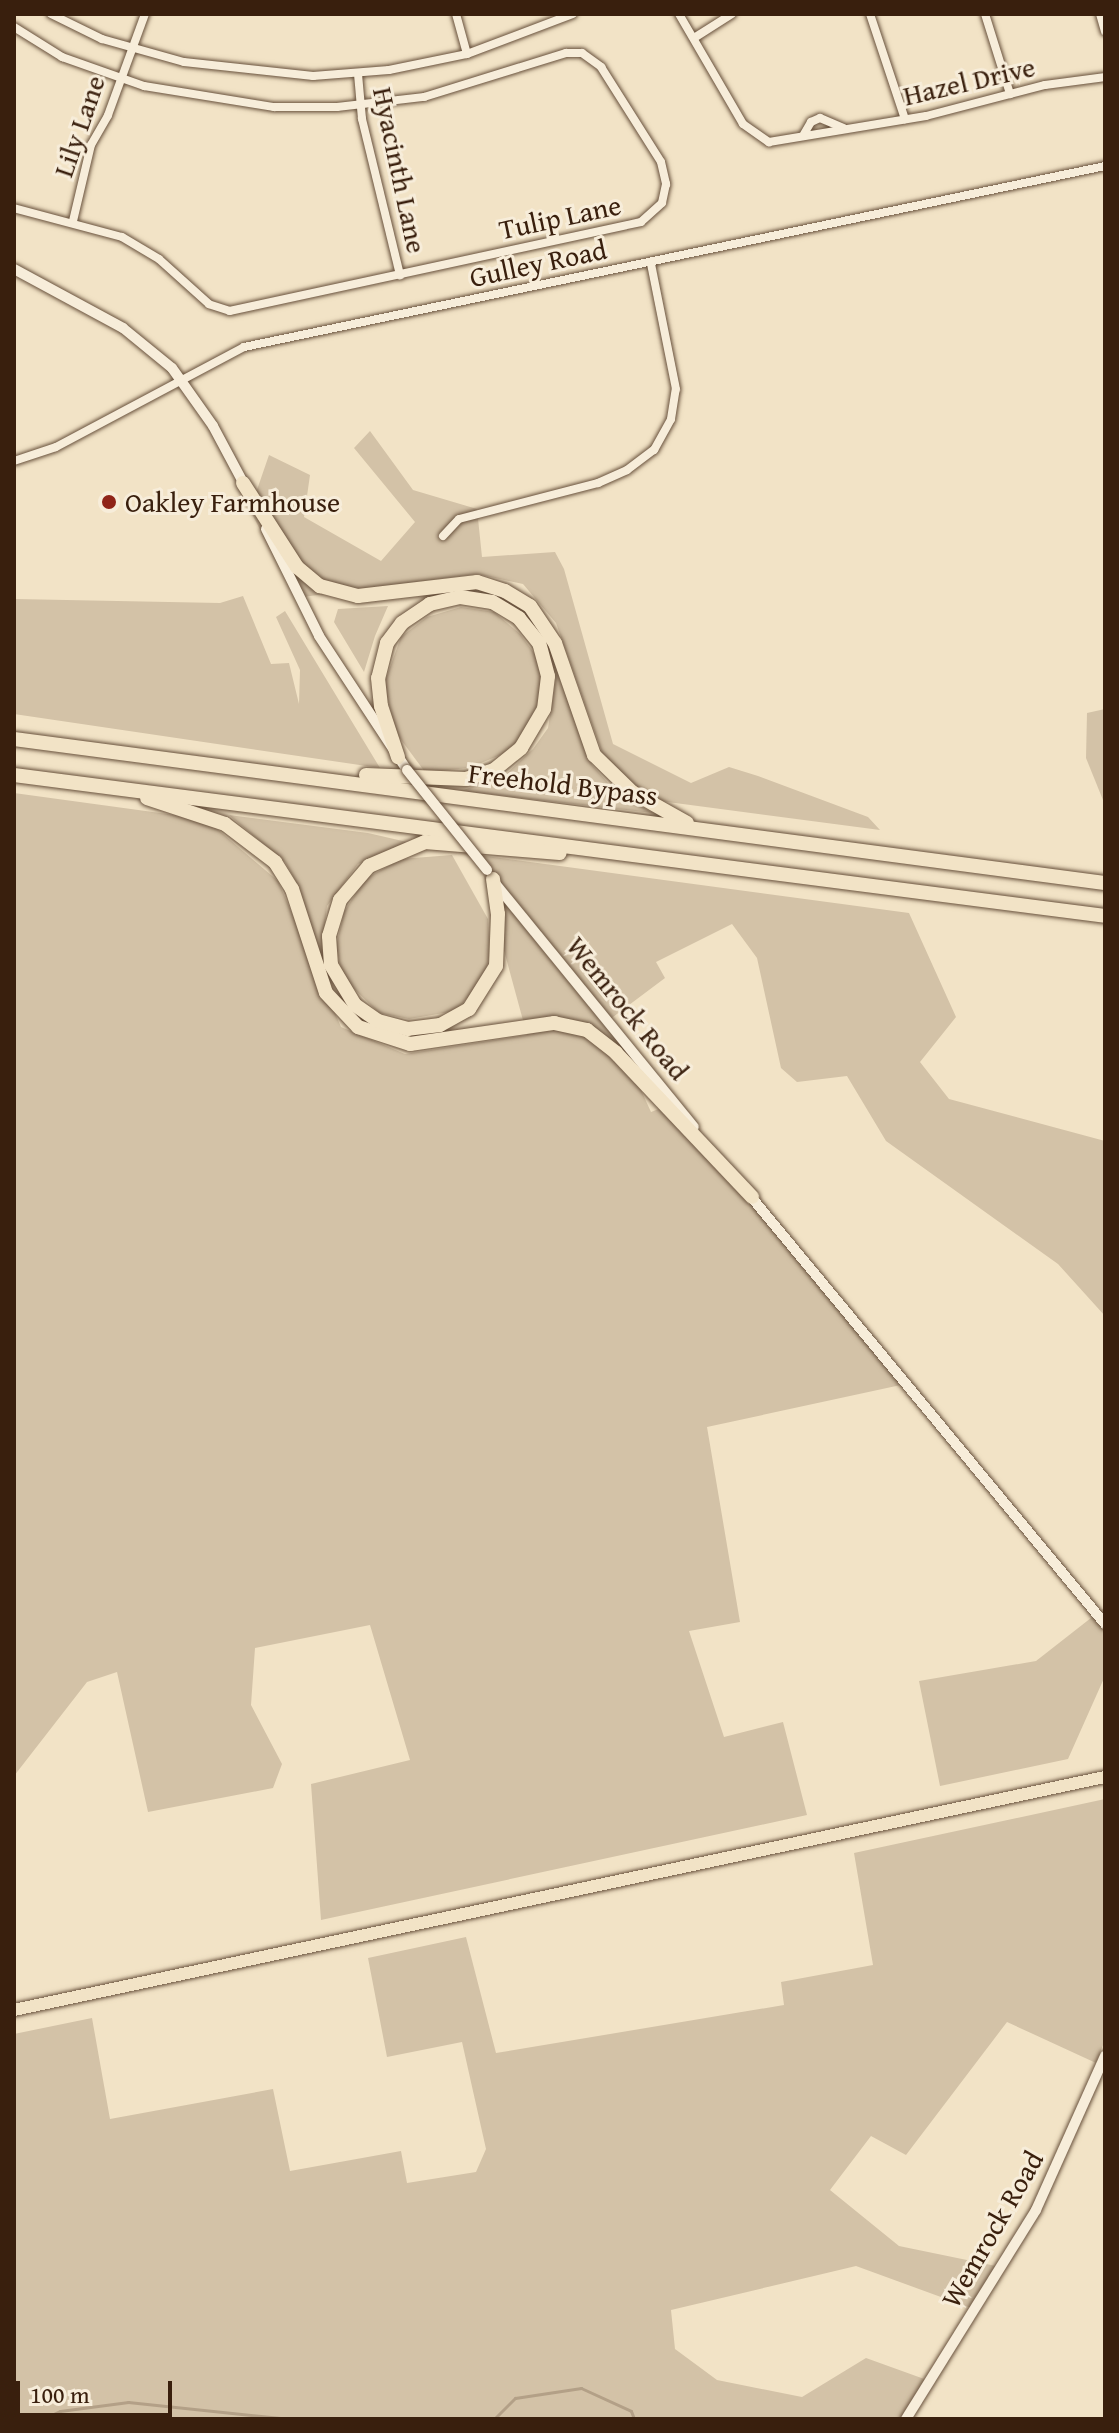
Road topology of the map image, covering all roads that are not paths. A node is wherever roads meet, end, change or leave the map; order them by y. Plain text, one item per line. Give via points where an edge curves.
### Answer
1 (51, 14) edge
2 (145, 14) edge
3 (456, 14) edge
4 (573, 14) edge
5 (679, 14) edge
6 (732, 14) edge
7 (870, 14) edge
8 (985, 14) edge
9 (1100, 14) edge
10 (14, 27) edge
11 (1105, 31) edge
12 (694, 38) junction
13 (132, 48) junction
14 (467, 54) junction
15 (358, 74) junction
16 (1105, 77) edge
17 (119, 79) junction
18 (1010, 94) junction
19 (360, 105) junction
20 (905, 119) junction
21 (844, 128) junction
22 (804, 134) junction
23 (1105, 166) edge
24 (14, 208) edge
25 (73, 221) junction
26 (651, 264) junction
27 (14, 269) edge
28 (400, 275) junction
29 (180, 377) junction
30 (14, 461) edge
31 (243, 483) junction
32 (443, 536) dead end
33 (14, 739) edge
34 (155, 757) junction
35 (398, 757) junction
36 (14, 775) edge
37 (112, 788) junction
38 (695, 827) junction
39 (663, 858) junction
40 (490, 875) junction
41 (1105, 883) edge
42 (1105, 916) edge
43 (752, 1197) junction
44 (1105, 1624) edge
45 (1105, 1777) edge
46 (14, 2010) edge
47 (1105, 2056) edge
48 (906, 2419) edge

1 - 13 street
2 - 13 street, Lily Lane
3 - 14 street
4 - 14 street
5 - 12 street, Hazel Drive
6 - 12 street
7 - 20 street
8 - 18 street
9 - 11 street
10 - 17 street, Tulip Lane via 62,57
12 - 22 street, Hazel Drive via 753,135 779,143
13 - 15 street via 227,70
13 - 17 street, Lily Lane
14 - 15 street
15 - 19 street, Hyacinth Lane
16 - 18 street, Hazel Drive
17 - 19 street, Tulip Lane via 248,105
17 - 25 street, Lily Lane via 87,156
18 - 20 street, Hazel Drive
19 - 28 street, Hyacinth Lane
19 - 28 street, Tulip Lane via 470,87 566,53 582,53 601,67 665,175 662,203 641,222
20 - 21 street, Hazel Drive
21 - 22 street, Hazel Drive
21 - 22 street, Hazel Drive via 820,118
23 - 26 street, Gulley Road
24 - 25 street, Tulip Lane
25 - 28 street, Tulip Lane via 142,247 221,310
26 - 29 street, Gulley Road via 279,339 227,353
26 - 32 street via 676,389 671,419 654,450 598,483 459,519
27 - 29 street via 123,328
29 - 30 street, Gulley Road via 56,447
29 - 31 street, Wemrock Road
31 - 35 street, Wemrock Road via 319,636
31 - 38 highway via 297,567 320,586 358,596 477,582 530,606 555,643 594,755 632,792
33 - 34 highway, Freehold Bypass
34 - 35 highway via 418,779 477,777 521,748 547,697 542,650 519,618 492,602 460,597 430,604 402,623 387,643 378,678
34 - 38 highway, Freehold Bypass
35 - 40 street, Wemrock Road, bridge
36 - 37 highway
37 - 39 highway
37 - 43 highway via 206,816 267,854 292,889 326,993 358,1027 389,1041 423,1044 547,1024 579,1026 616,1053
38 - 41 highway, Freehold Bypass
39 - 40 highway via 425,842 384,856 347,887 330,929 331,965 355,1005 378,1021 408,1029 440,1025 469,1009 489,985 496,966 498,914
39 - 42 highway
40 - 43 street, Wemrock Road
43 - 44 street, Wemrock Road
45 - 46 main road
47 - 48 street, Wemrock Road via 1036,2210

